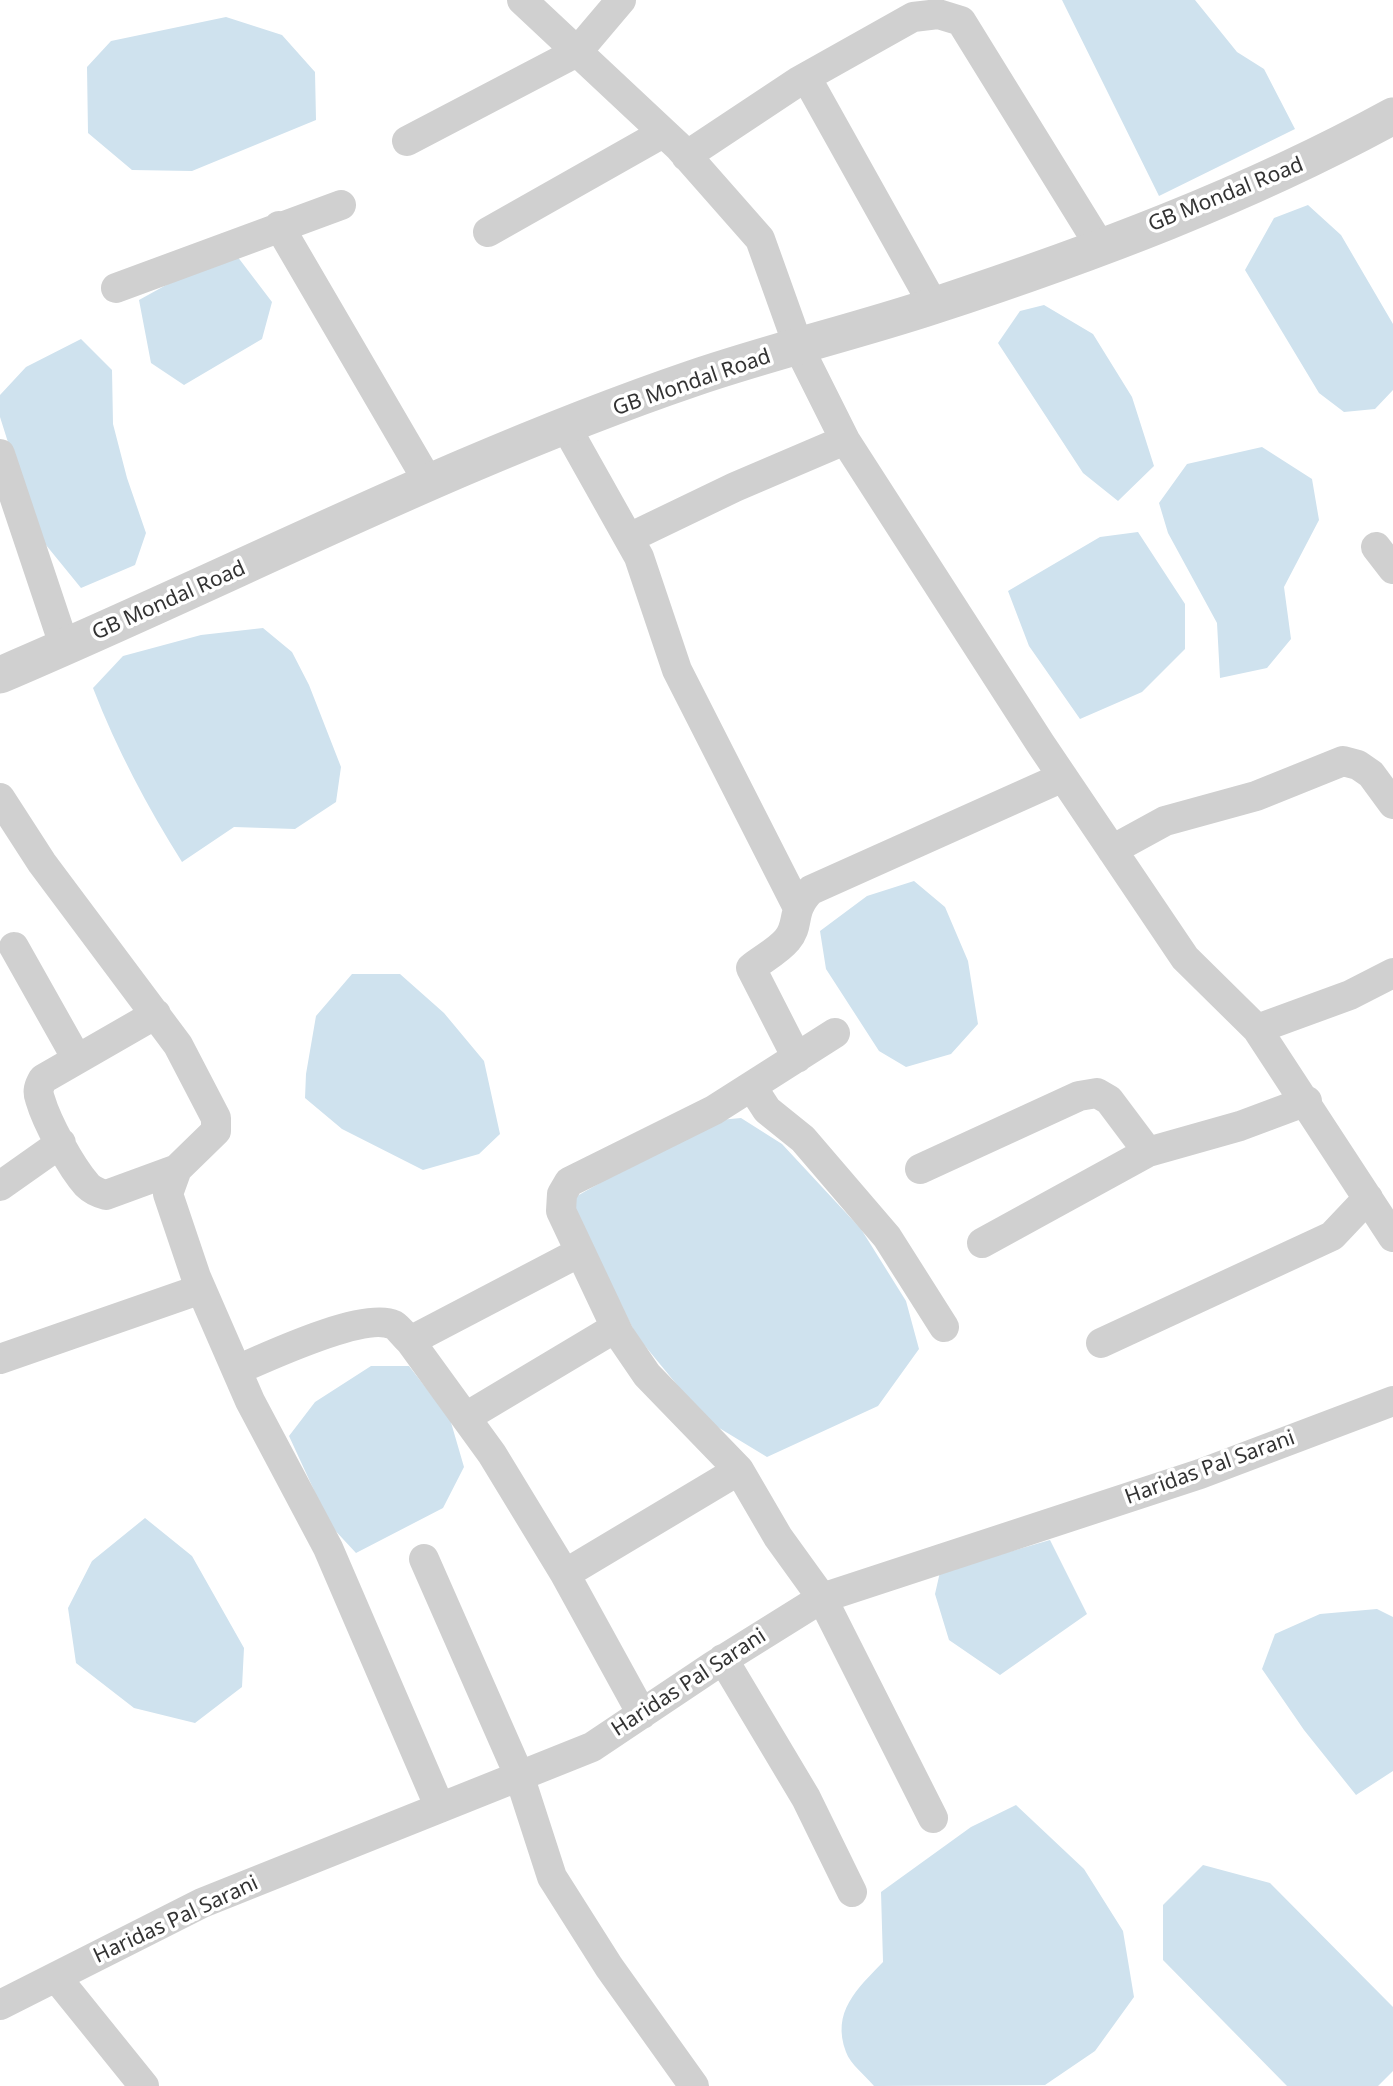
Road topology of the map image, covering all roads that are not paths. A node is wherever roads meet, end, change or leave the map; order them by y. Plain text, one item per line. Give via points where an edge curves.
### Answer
1 (522, 0) edge
2 (621, 0) edge
3 (577, 52) junction
4 (806, 77) junction
5 (1393, 116) edge
6 (663, 132) junction
7 (407, 141) dead end
8 (687, 156) junction
9 (341, 205) dead end
10 (279, 226) junction
11 (488, 232) dead end
12 (1100, 246) junction
13 (116, 288) dead end
14 (934, 306) junction
15 (799, 348) junction
16 (566, 427) junction
17 (845, 440) junction
18 (0, 454) edge
19 (429, 484) junction
20 (629, 538) junction
21 (65, 648) junction
22 (0, 675) edge
23 (1063, 776) junction
24 (0, 798) edge
25 (1393, 804) edge
26 (1112, 849) junction
27 (796, 904) junction
28 (14, 947) dead end
29 (1393, 973) edge
30 (156, 1014) junction
31 (1257, 1029) junction
32 (835, 1033) dead end
33 (797, 1058) junction
34 (77, 1059) junction
35 (752, 1087) junction
36 (1307, 1101) junction
37 (61, 1143) junction
38 (1148, 1152) junction
39 (177, 1169) junction
40 (920, 1169) dead end
41 (0, 1186) edge
42 (1368, 1198) junction
43 (1393, 1237) edge
44 (982, 1243) dead end
45 (580, 1252) junction
46 (201, 1289) junction
47 (944, 1327) dead end
48 (615, 1328) junction
49 (410, 1341) junction
50 (1101, 1343) dead end
51 (0, 1359) edge
52 (237, 1370) junction
53 (1393, 1401) edge
54 (466, 1418) junction
55 (739, 1470) junction
56 (424, 1559) dead end
57 (565, 1574) junction
58 (822, 1598) junction
59 (723, 1659) junction
60 (642, 1714) junction
61 (519, 1776) junction
62 (440, 1808) junction
63 (933, 1818) dead end
64 (852, 1892) dead end
65 (56, 1977) junction
66 (0, 2005) edge
67 (144, 2086) edge
68 (694, 2086) edge

1 - 3 street
2 - 3 street
3 - 6 street
3 - 7 street
4 - 8 street
4 - 12 street via 913,17 938,14 961,21
4 - 14 street
5 - 12 street, GB Mondal Road via 1254,187
6 - 8 street
6 - 11 street
8 - 15 street via 760,239
9 - 10 street
10 - 13 street
10 - 19 street
12 - 14 street, GB Mondal Road
14 - 15 street, GB Mondal Road
15 - 16 street, GB Mondal Road via 695,378
15 - 17 street
16 - 19 street, GB Mondal Road
16 - 20 street
17 - 20 street
17 - 23 street
18 - 21 street
19 - 21 street, GB Mondal Road
20 - 27 street via 677,670
21 - 22 street, GB Mondal Road
23 - 26 street
23 - 27 street via 811,890
24 - 30 street via 42,863
25 - 26 street via 1371,774 1343,761 1256,796 1165,821
26 - 31 street via 1185,958
27 - 33 street via 788,939 751,968
28 - 34 street
29 - 31 street via 1350,995
30 - 34 street
30 - 39 street via 178,1045 216,1118 216,1131
31 - 36 street
32 - 33 street
33 - 35 street
34 - 37 street via 43,1079 38,1088
35 - 45 street via 569,1182 562,1194 561,1211
35 - 47 street via 767,1110 803,1139 887,1237
36 - 38 street
36 - 42 street
37 - 39 street via 86,1184 106,1195
37 - 41 street
38 - 40 street via 1109,1100 1097,1093 1079,1096
38 - 44 street
39 - 46 street via 168,1194
42 - 43 street
42 - 50 street via 1332,1236
45 - 48 street
45 - 49 street
46 - 51 street
46 - 52 street
48 - 54 street
48 - 55 street via 647,1375
49 - 52 street via 394,1325 375,1323 326,1333
49 - 54 street
52 - 62 street via 328,1548
53 - 58 street, Haridas Pal Sarani via 1200,1474
54 - 57 street
55 - 57 street
55 - 58 street via 778,1537
56 - 61 street
57 - 60 street
58 - 59 street, Haridas Pal Sarani
58 - 63 street
59 - 60 street, Haridas Pal Sarani
59 - 64 street via 806,1798
60 - 61 street, Haridas Pal Sarani via 592,1747
61 - 62 street, Haridas Pal Sarani
61 - 68 street via 552,1877
62 - 65 street, Haridas Pal Sarani via 202,1903
65 - 66 street, Haridas Pal Sarani
65 - 67 street

